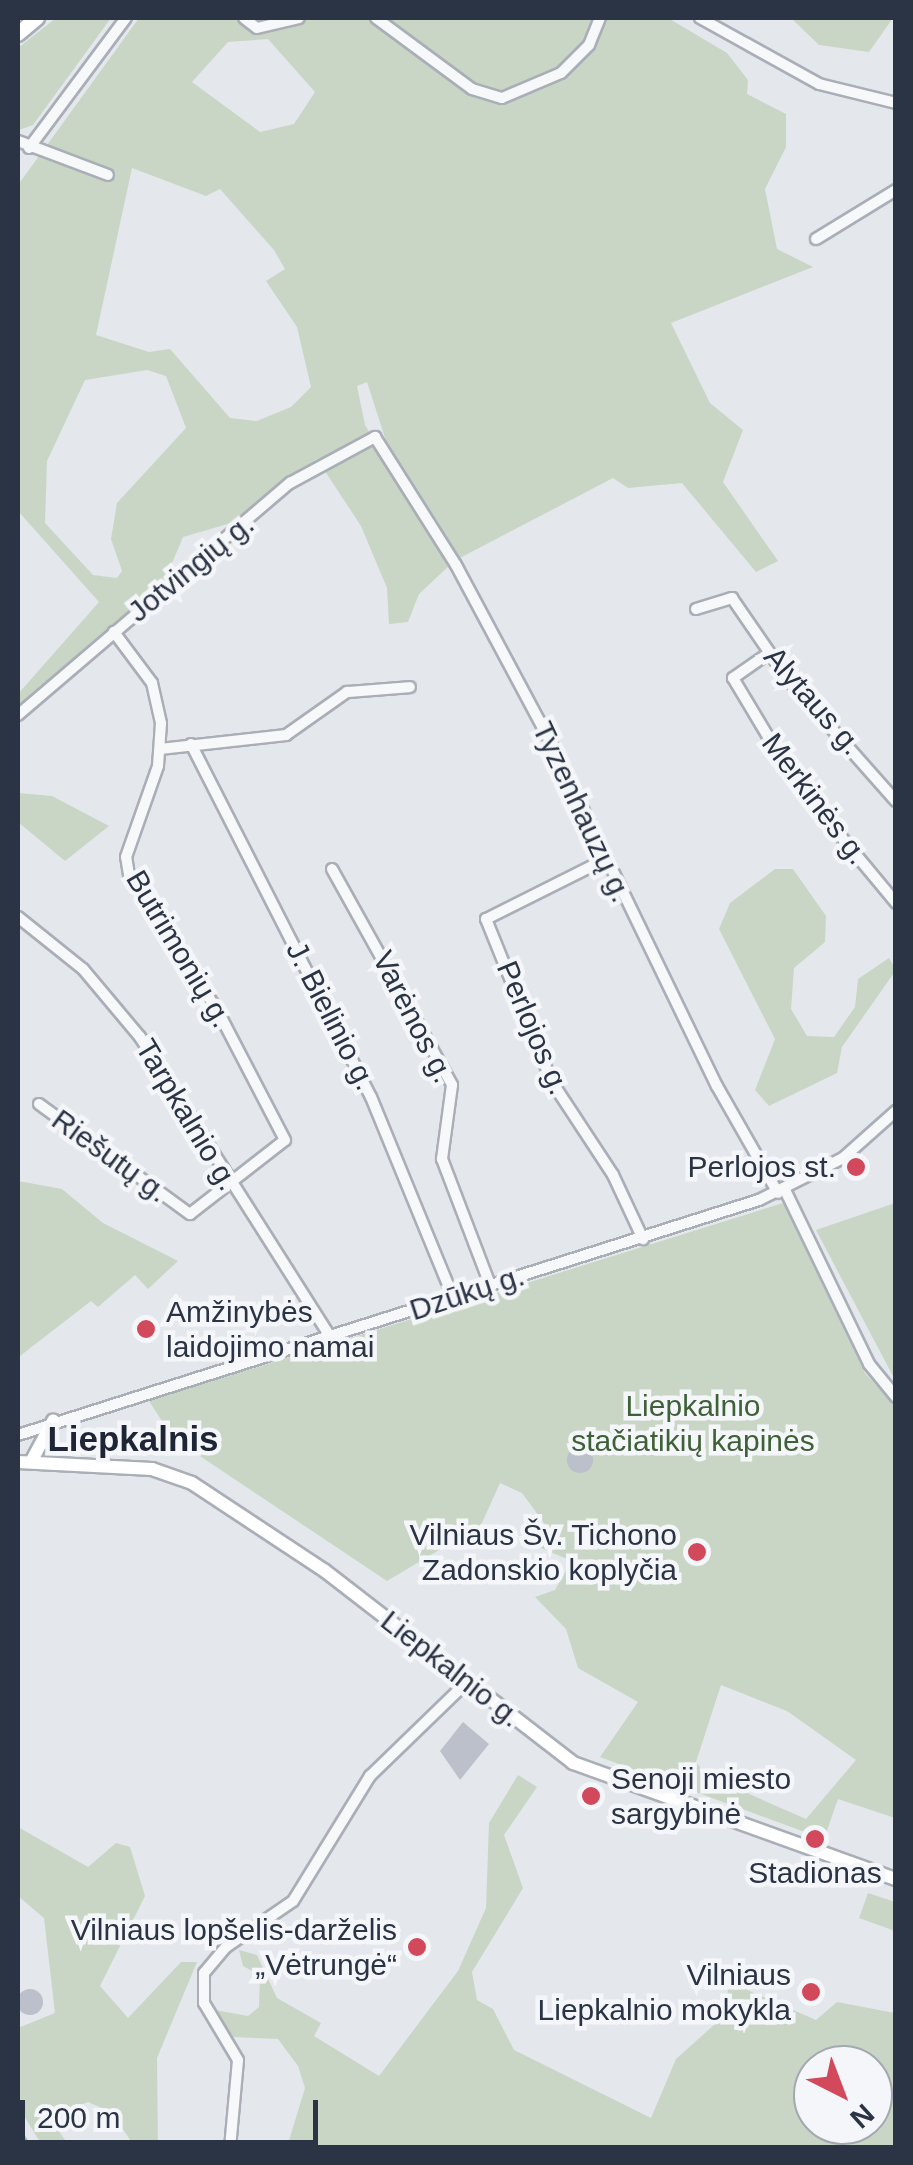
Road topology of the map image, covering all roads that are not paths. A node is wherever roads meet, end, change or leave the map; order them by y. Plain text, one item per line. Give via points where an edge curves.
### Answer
1 (37, 18) edge
2 (126, 18) edge
3 (244, 18) edge
4 (299, 18) edge
5 (376, 18) edge
6 (600, 18) edge
7 (700, 18) edge
8 (18, 34) edge
9 (896, 103) edge
10 (18, 141) edge
11 (29, 148) junction
12 (108, 175) dead end
13 (896, 190) edge
14 (816, 240) dead end
15 (375, 436) joint
16 (696, 608) dead end
17 (114, 632) junction
18 (769, 653) junction
19 (410, 687) dead end
20 (18, 716) edge
21 (191, 744) junction
22 (160, 749) junction
23 (896, 802) edge
24 (604, 860) junction
25 (332, 869) dead end
26 (896, 903) edge
27 (18, 917) edge
28 (39, 1104) dead end
29 (894, 1115) edge
30 (230, 1188) junction
31 (781, 1192) junction
32 (643, 1239) junction
33 (490, 1286) junction
34 (453, 1297) junction
35 (330, 1336) junction
36 (896, 1396) edge
37 (53, 1421) junction
38 (18, 1435) edge
39 (24, 1462) edge
40 (468, 1681) junction
41 (896, 1879) edge
42 (18, 2141) edge
43 (22, 2148) edge
44 (230, 2148) edge

1 - 8 highway
2 - 11 street
3 - 4 street via 257,28
5 - 6 street via 472,89 502,98 561,74 588,45
7 - 9 street via 819,84
10 - 11 street
11 - 12 street
13 - 14 street
15 - 17 street, Jotvingių g. via 304,473 186,579
15 - 24 street, Tyzenhauzų g. via 456,566
16 - 18 street, Alytaus g. via 732,598
17 - 20 street, Jotvingių g.
17 - 22 street, Butrimonių g. via 159,701
18 - 23 street, Alytaus g.
18 - 26 street, Merkinės g. via 733,678 794,780
19 - 21 street via 347,692 286,735
21 - 22 street
21 - 34 street, J. Bielinio g. via 372,1096
22 - 30 street, Butrimonių g. via 126,858 128,875 197,976 285,1131 285,1140
24 - 31 street, Tyzenhauzų g.
24 - 32 street, Perlojos g. via 486,919 552,1082 613,1175
25 - 33 street, Varėnos g. via 452,1085 442,1159
27 - 30 street, Tarpkalnio g. via 110,996
28 - 30 street, Riešutų g. via 186,1213
29 - 31 street, Dzūkų g. via 843,1158
30 - 35 street, Tarpkalnio g.
31 - 32 street, Dzūkų g.
31 - 36 street, Tyzenhauzų g. via 869,1364
32 - 33 street, Dzūkų g.
33 - 34 street, Dzūkų g.
34 - 35 street, Dzūkų g.
35 - 37 street, Dzūkų g.
37 - 38 street, Dzūkų g.
37 - 39 main road
39 - 40 main road, Liepkalnio g. via 152,1469 192,1483 325,1571
40 - 41 main road, Liepkalnio g. via 596,1774
40 - 44 street via 370,1776 294,1901 226,1947 204,1973 204,2003 238,2060
42 - 43 main road

